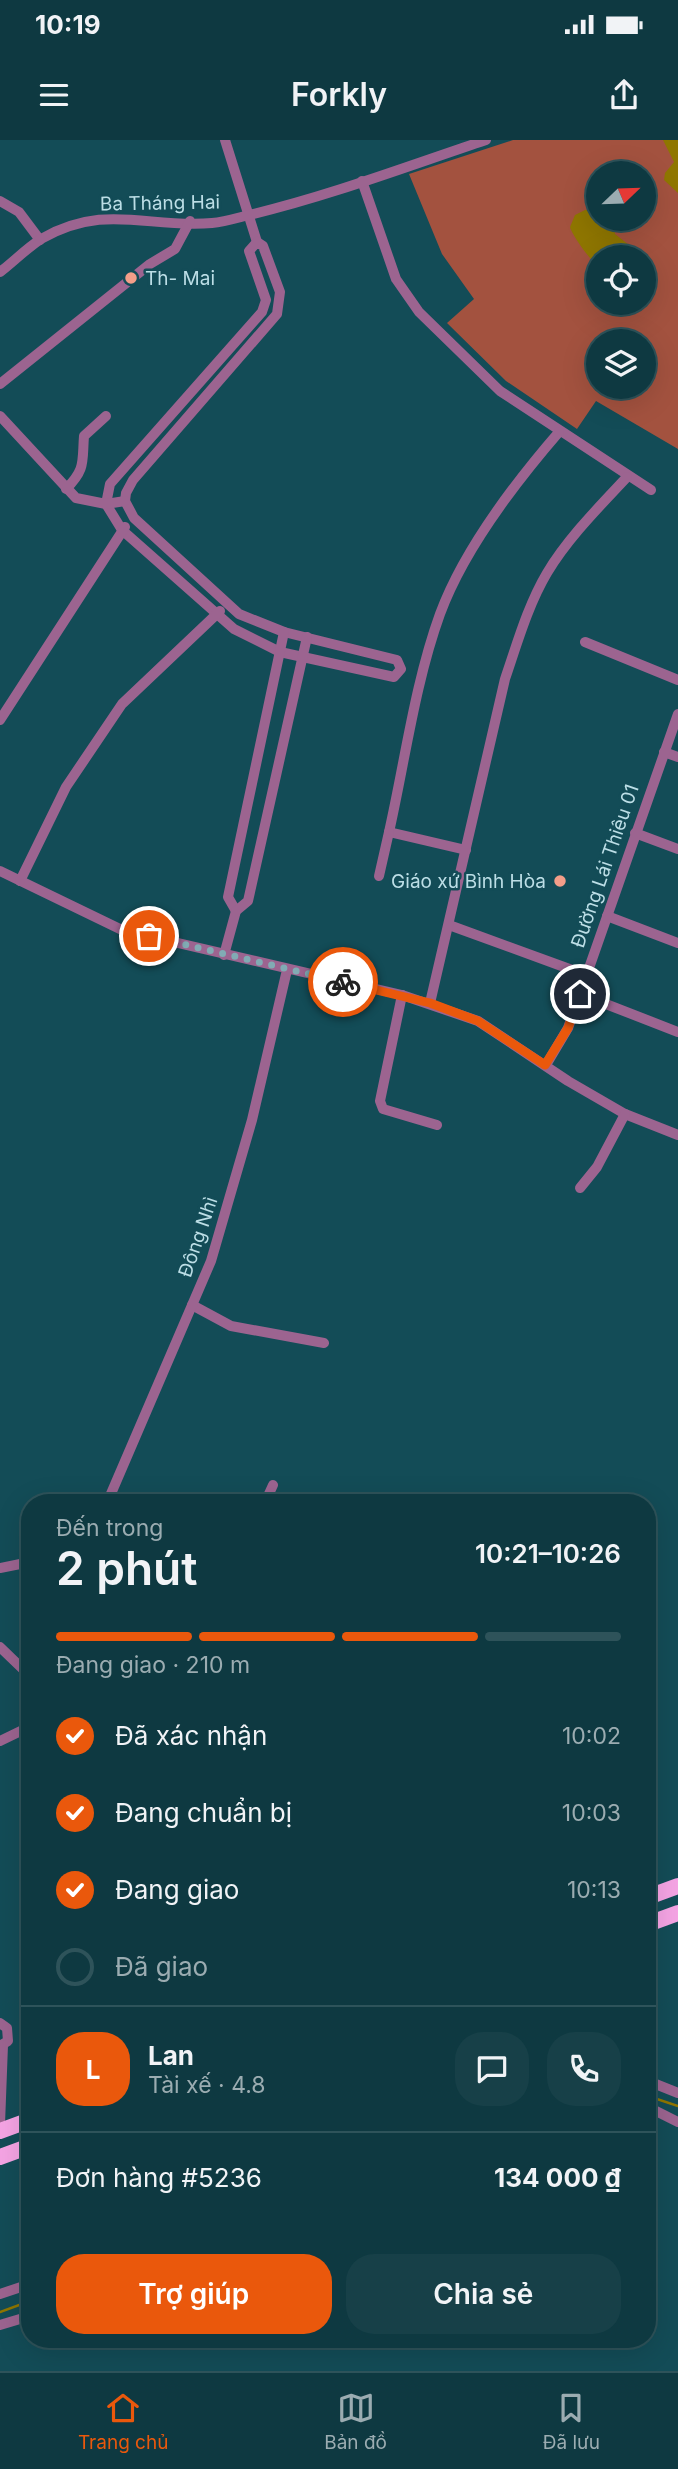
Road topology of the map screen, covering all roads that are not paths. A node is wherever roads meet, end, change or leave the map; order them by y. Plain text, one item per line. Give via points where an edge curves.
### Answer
1 (225, 140) edge
2 (486, 140) edge
3 (362, 181) junction
4 (0, 201) edge
5 (251, 215) junction
6 (190, 222) junction
7 (40, 240) junction
8 (257, 242) junction
9 (0, 272) edge
10 (0, 384) edge
11 (0, 416) edge
12 (106, 416) dead end
13 (559, 432) junction
14 (627, 477) junction
15 (66, 489) junction
16 (651, 491) dead end
17 (125, 501) junction
18 (106, 504) junction
19 (134, 518) junction
20 (122, 530) junction
21 (226, 603) junction
22 (216, 616) junction
23 (284, 632) junction
24 (307, 636) junction
25 (584, 642) dead end
26 (280, 652) junction
27 (302, 657) junction
28 (401, 669) junction
29 (424, 674) junction
30 (678, 680) edge
31 (678, 714) edge
32 (0, 720) edge
33 (263, 730) junction
34 (285, 735) junction
35 (664, 752) junction
36 (678, 757) edge
37 (244, 819) junction
38 (266, 824) junction
39 (389, 832) junction
40 (635, 833) junction
41 (678, 849) edge
42 (466, 850) junction
43 (0, 871) edge
44 (379, 876) dead end
45 (20, 881) junction
46 (236, 911) junction
47 (607, 916) junction
48 (449, 925) junction
49 (678, 943) edge
50 (224, 955) junction
51 (287, 970) junction
52 (586, 975) junction
53 (580, 994) junction
54 (402, 995) junction
55 (430, 1003) junction
56 (678, 1032) edge
57 (545, 1065) junction
58 (625, 1114) junction
59 (437, 1125) dead end
60 (678, 1135) edge
61 (580, 1188) dead end
62 (192, 1306) junction
63 (324, 1343) dead end
64 (272, 1485) dead end
65 (111, 1494) edge
66 (269, 1494) edge
67 (21, 1564) edge
68 (0, 1567) edge
69 (0, 1647) edge
70 (21, 1667) edge
71 (21, 1731) edge
72 (0, 1741) edge
73 (678, 1886) edge
74 (656, 1894) edge
75 (678, 1913) edge
76 (656, 1921) edge
77 (0, 2023) edge
78 (1, 2045) edge
79 (656, 2084) edge
80 (678, 2093) edge
81 (656, 2111) edge
82 (678, 2122) edge
83 (21, 2123) edge
84 (0, 2124) edge
85 (0, 2131) edge
86 (21, 2149) edge
87 (4, 2156) edge
88 (21, 2287) edge
89 (0, 2294) edge
90 (21, 2319) edge
91 (0, 2325) edge

1 - 5 street
2 - 3 street, Ba Tháng Hai
3 - 5 street, Ba Tháng Hai
3 - 13 street via 396,279 419,312 500,391
4 - 7 street via 19,212
5 - 6 street, Ba Tháng Hai
5 - 8 street
6 - 7 street, Ba Tháng Hai via 127,217 86,221
6 - 10 street via 175,249
7 - 9 street, Ba Tháng Hai
8 - 17 street via 264,246 280,292 277,314 133,480
8 - 18 street via 249,251 266,300 262,312 110,484
11 - 15 street
12 - 15 street via 84,436 80,475
13 - 14 street
13 - 29 street via 510,489 471,554 440,614
14 - 16 street
14 - 42 street via 547,573 522,630 505,679
15 - 18 street via 76,498
17 - 18 street
17 - 19 street
18 - 20 street
19 - 20 street
19 - 21 street
20 - 22 street
20 - 32 street
21 - 22 street
21 - 23 street via 258,624
22 - 26 street
22 - 45 street via 121,704 66,787
23 - 24 street
23 - 26 street
24 - 27 street
24 - 28 street via 397,660
25 - 30 street
26 - 27 street
26 - 33 street
27 - 28 street via 394,677
27 - 34 street
28 - 29 street
29 - 39 street
31 - 35 street, Đường Lái Thiêu 01
33 - 34 street
33 - 37 street
34 - 38 street
35 - 36 street
35 - 40 street, Đường Lái Thiêu 01
37 - 38 street
37 - 46 street via 228,897
38 - 46 street via 248,901
39 - 42 street
39 - 44 street
40 - 41 street
40 - 47 street, Đường Lái Thiêu 01
42 - 48 street
43 - 45 street
45 - 50 street via 122,930
46 - 50 street
47 - 49 street
47 - 52 street, Đường Lái Thiêu 01
48 - 52 street
48 - 55 street
50 - 51 street
51 - 54 street
51 - 62 street, Đông Nhì via 252,1120 211,1261
52 - 53 street, Đường Lái Thiêu 01
53 - 56 street
53 - 57 street, Đường Lái Thiêu 01 via 568,1028
54 - 55 street
54 - 59 street via 380,1101 383,1109
55 - 57 street via 478,1021
57 - 58 street
58 - 60 street
58 - 61 street via 597,1167
62 - 63 street via 243,1329
62 - 65 street, Đông Nhì
64 - 66 street
67 - 68 street
69 - 70 street
71 - 72 street
73 - 74 highway
75 - 76 highway
77 - 78 street via 9,2034
78 - 84 street
79 - 80 street
81 - 82 street
83 - 85 highway
85 - 87 highway
86 - 87 highway
88 - 89 street
90 - 91 street

